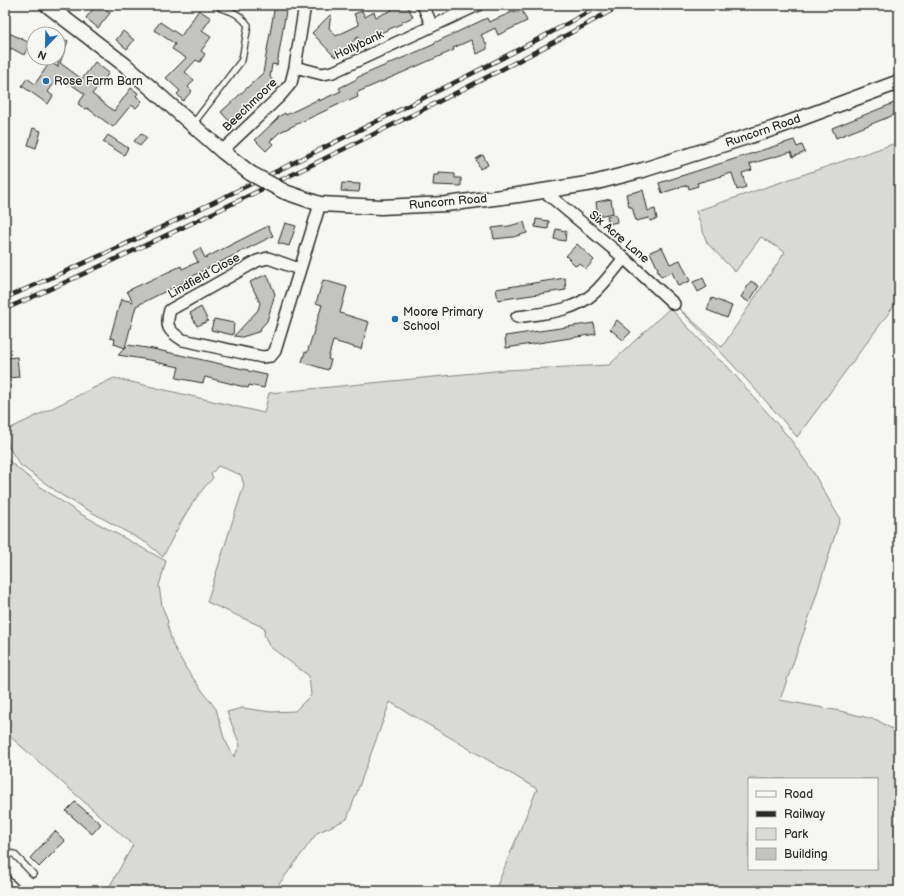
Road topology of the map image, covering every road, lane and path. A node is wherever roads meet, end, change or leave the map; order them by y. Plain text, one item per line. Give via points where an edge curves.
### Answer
1 (48, 5) edge
2 (305, 5) edge
3 (423, 5) edge
4 (478, 5) edge
5 (221, 8) dead end
6 (432, 26) junction
7 (295, 67) junction
8 (899, 82) edge
9 (193, 124) junction
10 (222, 151) junction
11 (544, 191) junction
12 (320, 204) junction
13 (624, 258) junction
14 (299, 268) junction
15 (674, 304) dead end
16 (517, 317) dead end
17 (5, 853) edge
18 (32, 874) dead end
19 (5, 881) edge
20 (15, 891) edge

1 - 9 street, Runcorn Road
2 - 7 street, Beechmoore
3 - 6 street
4 - 6 street, Hollybank
5 - 9 lane via 233,11 248,25 242,60
6 - 7 street, Hollybank via 333,72 322,74
7 - 10 street, Beechmoore via 291,83 280,96
8 - 11 street, Runcorn Road via 775,128 643,170 593,183
9 - 10 street, Runcorn Road
10 - 12 street, Runcorn Road, bridge via 250,173 285,192
11 - 12 street, Runcorn Road via 446,204
11 - 13 street, Six Acre Lane
12 - 14 street, Lindfield Close
13 - 15 street, Six Acre Lane
13 - 16 street via 593,294 578,303 561,311
14 - 14 street, Lindfield Close via 275,350 270,356 262,357 183,340 168,326 170,310 257,261 268,258
17 - 18 lane via 14,854
19 - 20 street

